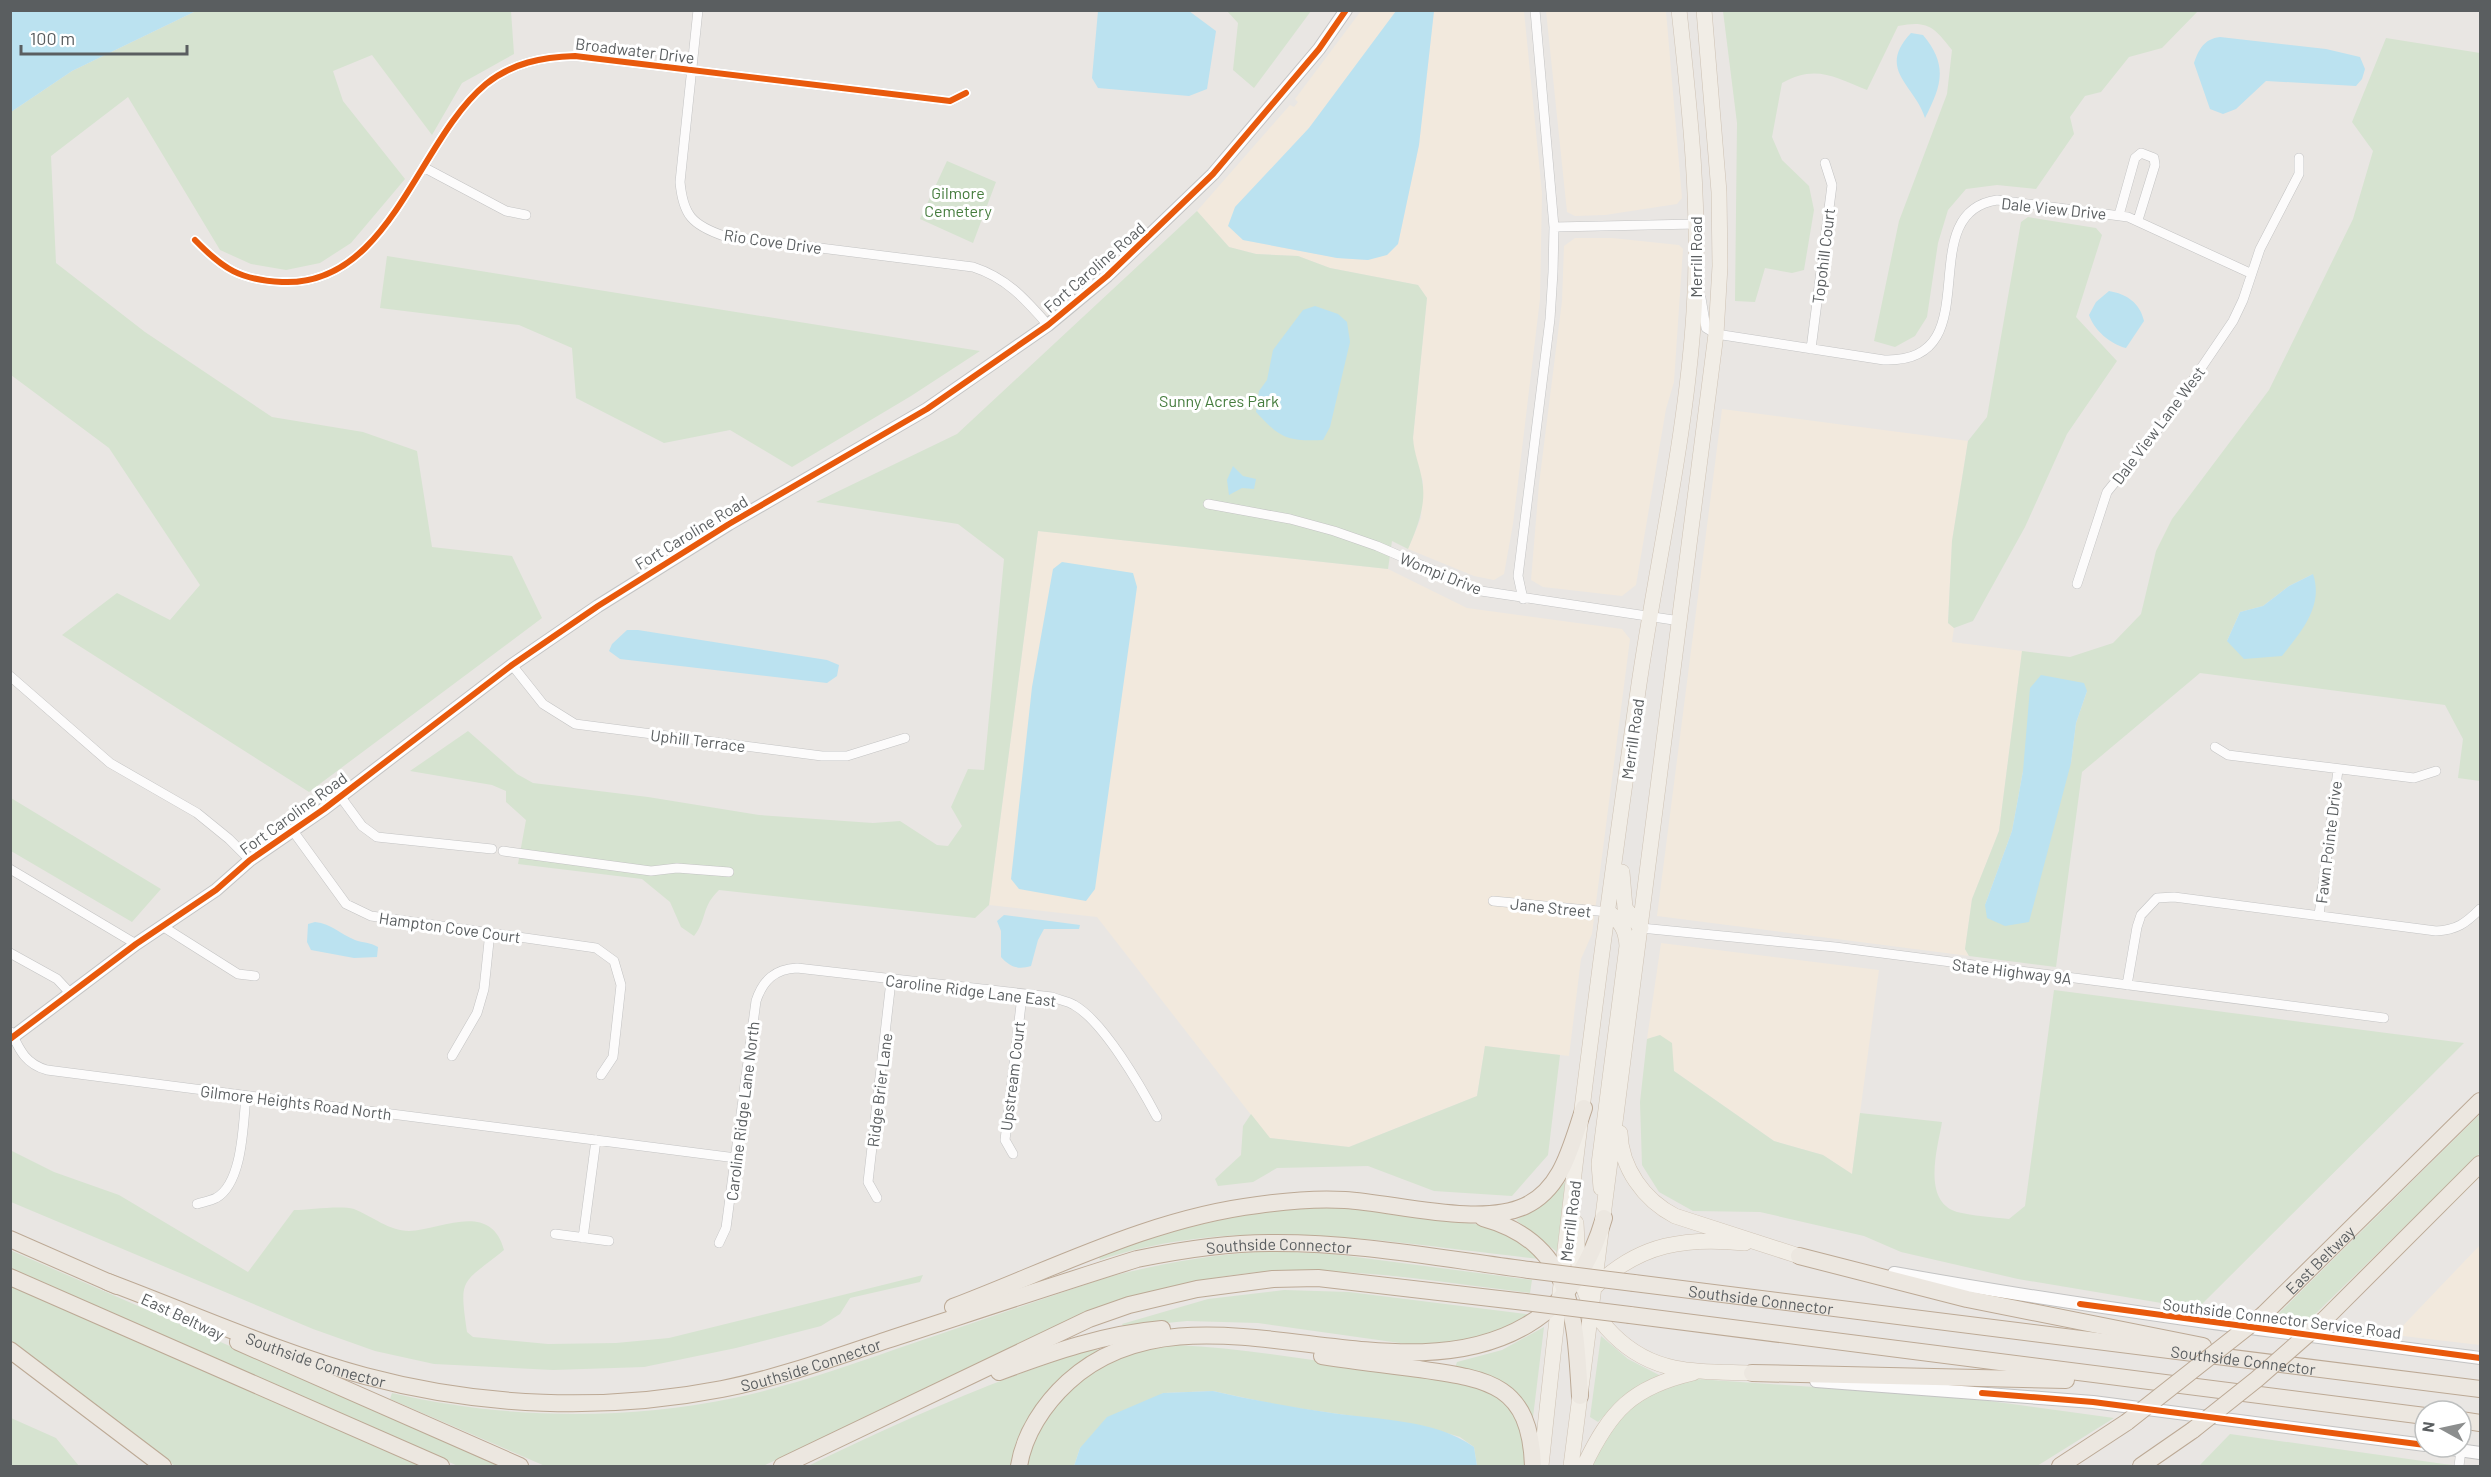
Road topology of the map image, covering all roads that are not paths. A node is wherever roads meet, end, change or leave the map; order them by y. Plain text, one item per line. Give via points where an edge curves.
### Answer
1 (698, 10) edge
2 (1346, 10) edge
3 (1535, 10) edge
4 (1679, 10) edge
5 (1704, 10) edge
6 (691, 70) junction
7 (966, 93) dead end
8 (2299, 158) dead end
9 (1825, 163) dead end
10 (424, 168) junction
11 (526, 215) dead end
12 (2119, 215) junction
13 (2138, 220) junction
14 (1696, 224) junction
15 (1554, 227) junction
16 (195, 240) dead end
17 (1696, 259) junction
18 (2250, 273) junction
19 (1048, 325) junction
20 (1716, 334) junction
21 (1811, 349) junction
22 (1208, 504) dead end
23 (2077, 584) dead end
24 (1523, 599) junction
25 (1649, 616) junction
26 (1680, 621) junction
27 (512, 665) junction
28 (10, 676) edge
29 (905, 738) dead end
30 (2216, 747) dead end
31 (2338, 770) junction
32 (2436, 771) dead end
33 (1627, 773) junction
34 (340, 796) junction
35 (293, 831) junction
36 (492, 849) dead end
37 (503, 851) dead end
38 (250, 860) junction
39 (10, 869) edge
40 (729, 872) dead end
41 (1493, 901) dead end
42 (2481, 909) edge
43 (1609, 912) junction
44 (2319, 915) junction
45 (162, 926) junction
46 (1641, 928) junction
47 (490, 932) junction
48 (136, 944) junction
49 (10, 952) edge
50 (255, 976) dead end
51 (767, 980) joint
52 (891, 981) junction
53 (2127, 985) junction
54 (70, 994) junction
55 (1022, 996) junction
56 (2384, 1018) dead end
57 (11, 1036) edge
58 (452, 1056) dead end
59 (601, 1075) dead end
60 (246, 1096) junction
61 (1619, 1097) junction
62 (2481, 1101) edge
63 (1584, 1108) junction
64 (1157, 1117) dead end
65 (596, 1140) junction
66 (1013, 1154) dead end
67 (736, 1158) junction
68 (2481, 1164) edge
69 (1573, 1192) junction
70 (877, 1198) dead end
71 (197, 1204) dead end
72 (1474, 1215) junction
73 (1604, 1218) junction
74 (555, 1234) dead end
75 (583, 1238) junction
76 (10, 1239) edge
77 (609, 1241) dead end
78 (718, 1243) dead end
79 (1763, 1246) junction
80 (1799, 1256) junction
81 (1580, 1274) junction
82 (10, 1277) edge
83 (108, 1282) junction
84 (1566, 1296) junction
85 (1591, 1297) junction
86 (1187, 1338) junction
87 (10, 1350) edge
88 (1448, 1352) junction
89 (836, 1357) junction
90 (2481, 1358) edge
91 (2307, 1368) junction
92 (1699, 1372) junction
93 (1752, 1373) junction
94 (2102, 1376) junction
95 (963, 1379) junction
96 (2481, 1389) edge
97 (1580, 1396) junction
98 (2413, 1415) edge
99 (2413, 1443) edge
100 (2167, 1449) junction
101 (163, 1467) edge
102 (441, 1467) edge
103 (520, 1467) edge
104 (782, 1467) edge
105 (1019, 1467) edge
106 (1533, 1467) edge
107 (1541, 1467) edge
108 (1571, 1467) edge
109 (1584, 1467) edge
110 (2060, 1467) edge
111 (2141, 1467) edge
112 (2147, 1467) edge

1 - 6 street, Rio Cove Drive
2 - 19 street, Fort Caroline Road via 1319,49 1213,174 1107,276
3 - 15 street
4 - 14 main road, Merrill Road via 1690,110
5 - 20 main road, Merrill Road via 1719,211
6 - 7 street, Broadwater Drive via 950,100
6 - 10 street, Broadwater Drive via 575,56 526,62 484,85
6 - 19 street, Rio Cove Drive via 681,202 703,229 724,236 973,267 995,275 1021,293
8 - 18 street, Dale View Lane West via 2299,174
9 - 21 street, Topohill Court via 1832,185
10 - 11 street via 506,212
10 - 16 street, Broadwater Drive via 375,238 329,274 298,283 255,280 218,264
12 - 13 street, Dale View Drive
12 - 13 street via 2135,158 2141,153 2148,154 2155,165
12 - 21 street, Dale View Drive via 1997,200 1982,202 1958,226 1944,321 1927,349 1897,361
13 - 18 street, Dale View Drive
14 - 15 street
14 - 17 main road, Merrill Road
15 - 24 street via 1550,319 1518,576
17 - 20 street via 1703,320
17 - 25 main road, Merrill Road via 1687,382
18 - 23 street, Dale View Lane West via 2233,321 2168,417 2107,492
19 - 27 street, Fort Caroline Road via 927,409 679,554
20 - 21 street, Dale View Drive
20 - 26 main road, Merrill Road
22 - 24 street, Wompi Drive via 1334,531 1481,591
24 - 25 street, Wompi Drive
25 - 26 street, Wompi Drive
25 - 33 main road, Merrill Road
26 - 46 main road, Merrill Road
27 - 29 street, Uphill Terrace via 543,704 575,724 822,756 847,756
27 - 34 street, Fort Caroline Road
28 - 38 street via 110,763 197,813
30 - 31 street, Fawn Pointe Drive via 2228,755
31 - 32 street, Fawn Pointe Drive via 2414,778
31 - 44 street, Fawn Pointe Drive
33 - 43 main road, Merrill Road
33 - 46 main road via 1622,888 1625,908
34 - 35 street, Fort Caroline Road
34 - 36 street via 362,826 377,837
35 - 38 street, Fort Caroline Road
35 - 47 street, Hampton Cove Court via 346,904 357,911
37 - 40 street via 651,871 677,868
38 - 45 street, Fort Caroline Road via 216,890
39 - 48 street
41 - 43 street, Jane Street
42 - 44 street via 2464,925 2436,931
43 - 63 main road, Merrill Road
43 - 73 main road via 1621,922 1627,946 1599,1164
44 - 53 street via 2157,898 2136,927
45 - 48 street, Fort Caroline Road
45 - 50 street via 238,974
46 - 53 street, State Highway 9A via 1835,947
46 - 61 main road, Merrill Road
47 - 58 street via 484,989 477,1013
47 - 59 street, Hampton Cove Court via 596,948 608,956 619,971 621,986 613,1057
48 - 54 street, Fort Caroline Road
49 - 54 street via 57,979
51 - 52 street, Caroline Ridge Lane East via 784,969 797,968
51 - 67 street, Caroline Ridge Lane North via 756,1000
52 - 55 street, Caroline Ridge Lane East
52 - 70 street, Ridge Brier Lane via 868,1182
53 - 56 street, State Highway 9A
54 - 57 street, Fort Caroline Road
55 - 64 street, Caroline Ridge Lane East via 1052,998 1075,1005 1114,1047
55 - 66 street, Upstream Court via 1005,1140
57 - 60 street, Gilmore Heights Road North via 24,1057 47,1070
60 - 65 street, Gilmore Heights Road North
60 - 71 street via 237,1168 229,1186 216,1198
61 - 73 main road, Merrill Road
61 - 79 main road via 1620,1146 1642,1190 1675,1216 1729,1231
62 - 110 highway, East Beltway, bridge via 2264,1314 2127,1422
63 - 69 main road, Merrill Road
63 - 72 highway via 1561,1172 1537,1200 1514,1210
65 - 67 street, Gilmore Heights Road North
65 - 75 street
67 - 78 street, Caroline Ridge Lane North via 726,1228
68 - 100 highway, bridge via 2324,1320 2257,1379
69 - 81 main road
69 - 84 main road, Merrill Road
72 - 84 highway via 1498,1222 1547,1255
72 - 89 highway via 1343,1200 1225,1210 1189,1218 1129,1237
73 - 81 highway via 1592,1254
73 - 85 main road, Merrill Road
74 - 75 street
75 - 77 street
76 - 83 highway, East Beltway
79 - 80 main road
79 - 85 main road via 1716,1240 1670,1244 1618,1267
80 - 90 street, Southside Connector Service Road via 2080,1304
80 - 91 highway via 1967,1299
81 - 84 highway
81 - 85 main road
82 - 102 highway, East Beltway
83 - 89 highway, Southside Connector via 314,1361 366,1376 481,1399 592,1404 690,1395 725,1389
83 - 103 highway, East Beltway
84 - 85 main road
84 - 88 highway via 1540,1318 1507,1337
84 - 97 highway
84 - 107 main road, Merrill Road via 1552,1361
85 - 92 main road via 1603,1325 1632,1348 1671,1367
85 - 97 main road, Merrill Road
86 - 88 highway via 1232,1337 1361,1349
86 - 105 highway via 1119,1348 1086,1367 1058,1390 1042,1411 1029,1434
86 - 106 highway via 1482,1379 1517,1405 1527,1424
87 - 101 highway
88 - 95 highway via 1224,1326 1188,1326 1104,1337 999,1372
89 - 91 highway, Southside Connector, bridge via 1137,1259 1191,1249 1270,1243 1322,1244
91 - 96 highway, Southside Connector
92 - 93 main road
92 - 109 main road via 1660,1383 1631,1399 1601,1431
93 - 94 highway via 2062,1380
93 - 99 street via 1833,1383 2093,1402
94 - 95 highway, Southside Connector, bridge via 1318,1278 1230,1283 1129,1305 1089,1319
94 - 98 highway, Southside Connector
95 - 104 highway, Southside Connector
97 - 108 main road, Merrill Road
100 - 111 highway
100 - 112 highway

